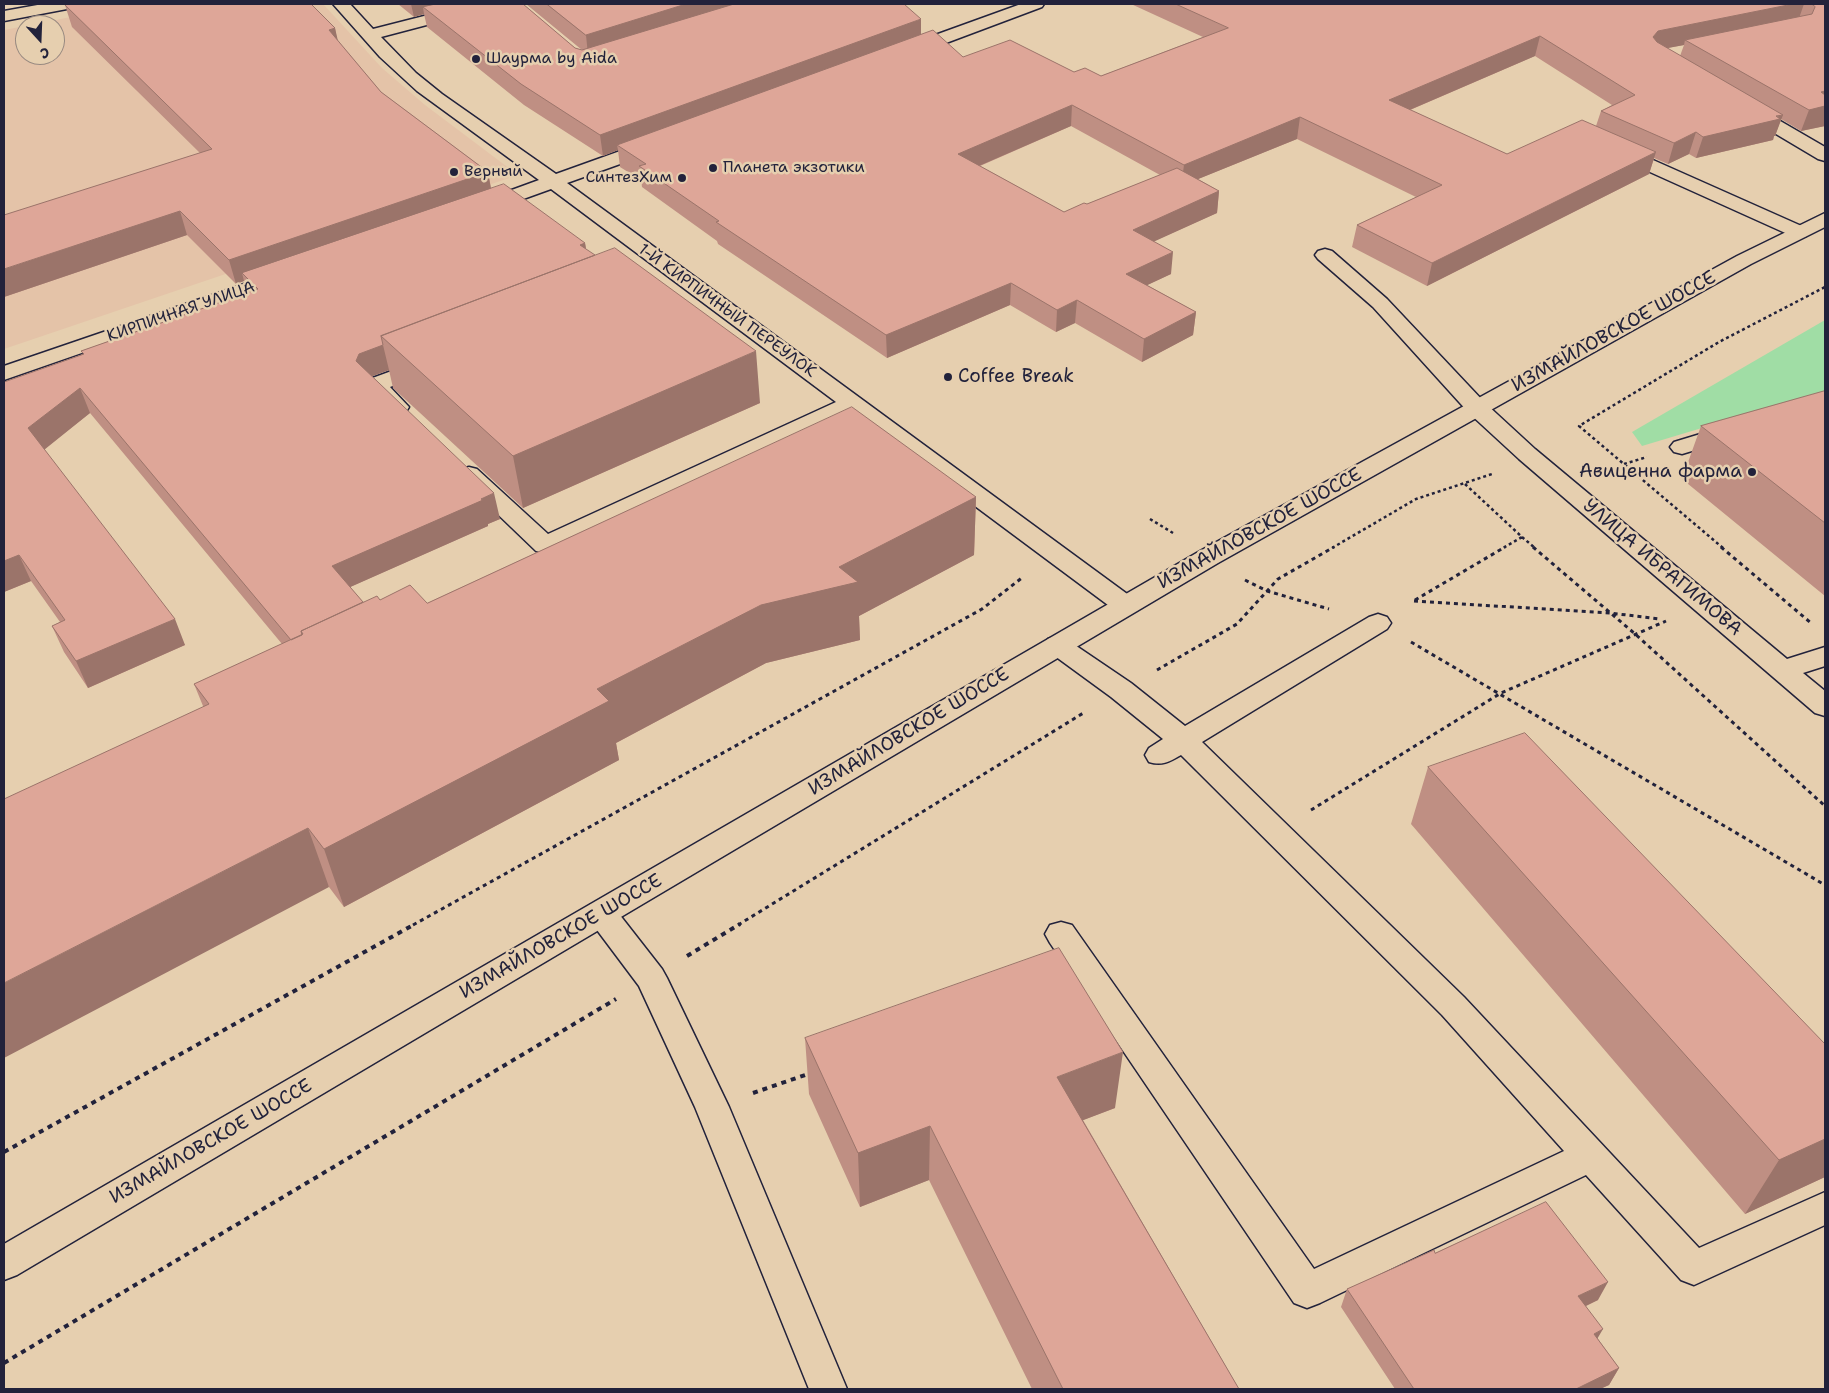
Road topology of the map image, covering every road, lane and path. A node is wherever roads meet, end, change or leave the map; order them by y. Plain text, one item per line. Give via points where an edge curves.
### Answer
1 (67, 4) edge
2 (341, 4) edge
3 (490, 4) edge
4 (1036, 4) edge
5 (4, 16) edge
6 (369, 35) junction
7 (888, 58) edge
8 (1733, 101) edge
9 (675, 137) edge
10 (1599, 142) edge
11 (1825, 155) edge
12 (554, 182) junction
13 (467, 212) edge
14 (1825, 219) edge
15 (1799, 232) junction
16 (1325, 255) dead end
17 (670, 269) junction
18 (297, 272) edge
19 (648, 278) edge
20 (1825, 287) edge
21 (447, 357) edge
22 (4, 374) edge
23 (853, 403) junction
24 (1477, 408) junction
25 (410, 418) edge
26 (1749, 427) edge
27 (1682, 447) dead end
28 (453, 458) edge
29 (1492, 474) dead end
30 (1466, 484) junction
31 (1150, 519) dead end
32 (1522, 537) junction
33 (1209, 557) junction
34 (1030, 572) dead end
35 (1267, 590) junction
36 (1414, 601) junction
37 (1125, 605) junction
38 (1610, 613) junction
39 (1378, 623) junction
40 (1818, 628) dead end
41 (1634, 633) junction
42 (1057, 645) junction
43 (1825, 656) edge
44 (1783, 670) junction
45 (1121, 690) junction
46 (1501, 693) junction
47 (1825, 706) edge
48 (1172, 748) junction
49 (1825, 806) edge
50 (1276, 832) junction
51 (1825, 885) edge
52 (601, 914) junction
53 (1061, 934) dead end
54 (651, 978) junction
55 (814, 1072) edge
56 (712, 1107) junction
57 (4, 1152) edge
58 (1591, 1155) junction
59 (1825, 1208) edge
60 (4, 1262) edge
61 (4, 1363) edge
62 (828, 1389) edge

1 - 5 street
2 - 6 street, 1-Й КИРПИЧНЫЙ ПЕРЕУЛОК
3 - 6 street
4 - 7 street
6 - 12 street, 1-Й КИРПИЧНЫЙ ПЕРЕУЛОК via 435,97
8 - 11 street
9 - 12 street
10 - 15 street
12 - 13 street
12 - 17 street, 1-Й КИРПИЧНЫЙ ПЕРЕУЛОК
14 - 15 street, ИЗМАЙЛОВСКОЕ ШОССЕ
15 - 24 street, ИЗМАЙЛОВСКОЕ ШОССЕ
16 - 24 street, УЛИЦА ИБРАГИМОВА via 1380,303
17 - 19 street
17 - 23 street, 1-Й КИРПИЧНЫЙ ПЕРЕУЛОК
18 - 22 street, КИРПИЧНАЯ УЛИЦА
20 - 40 path via 1719,342 1578,426
21 - 25 street via 375,385
23 - 28 street via 545,545
23 - 37 street, 1-Й КИРПИЧНЫЙ ПЕРЕУЛОК
24 - 33 street, ИЗМАЙЛОВСКОЕ ШОССЕ
24 - 44 street, УЛИЦА ИБРАГИМОВА
26 - 27 street
29 - 30 path
30 - 32 path
30 - 35 path via 1416,500 1278,578
31 - 33 path
32 - 36 path
32 - 38 path
33 - 35 path via 1253,585
33 - 37 street, ИЗМАЙЛОВСКОЕ ШОССЕ
34 - 57 path via 982,609
35 - 39 path
35 - 45 path via 1237,624
36 - 38 path
36 - 39 path
37 - 42 street, ИЗМАЙЛОВСКОЕ ШОССЕ
38 - 41 path
38 - 41 path via 1670,620
39 - 46 path
39 - 48 street
41 - 46 path
41 - 49 path
42 - 45 street
42 - 52 street, ИЗМАЙЛОВСКОЕ ШОССЕ
43 - 44 street
44 - 47 street, УЛИЦА ИБРАГИМОВА
45 - 48 street
45 - 54 path
46 - 50 path
46 - 51 path
48 - 50 street
50 - 58 street via 1454,1006
52 - 54 street
52 - 60 street, ИЗМАЙЛОВСКОЕ ШОССЕ
53 - 58 street via 1307,1291
54 - 56 street
54 - 61 path
55 - 56 path
56 - 62 street
58 - 59 street via 1694,1268

